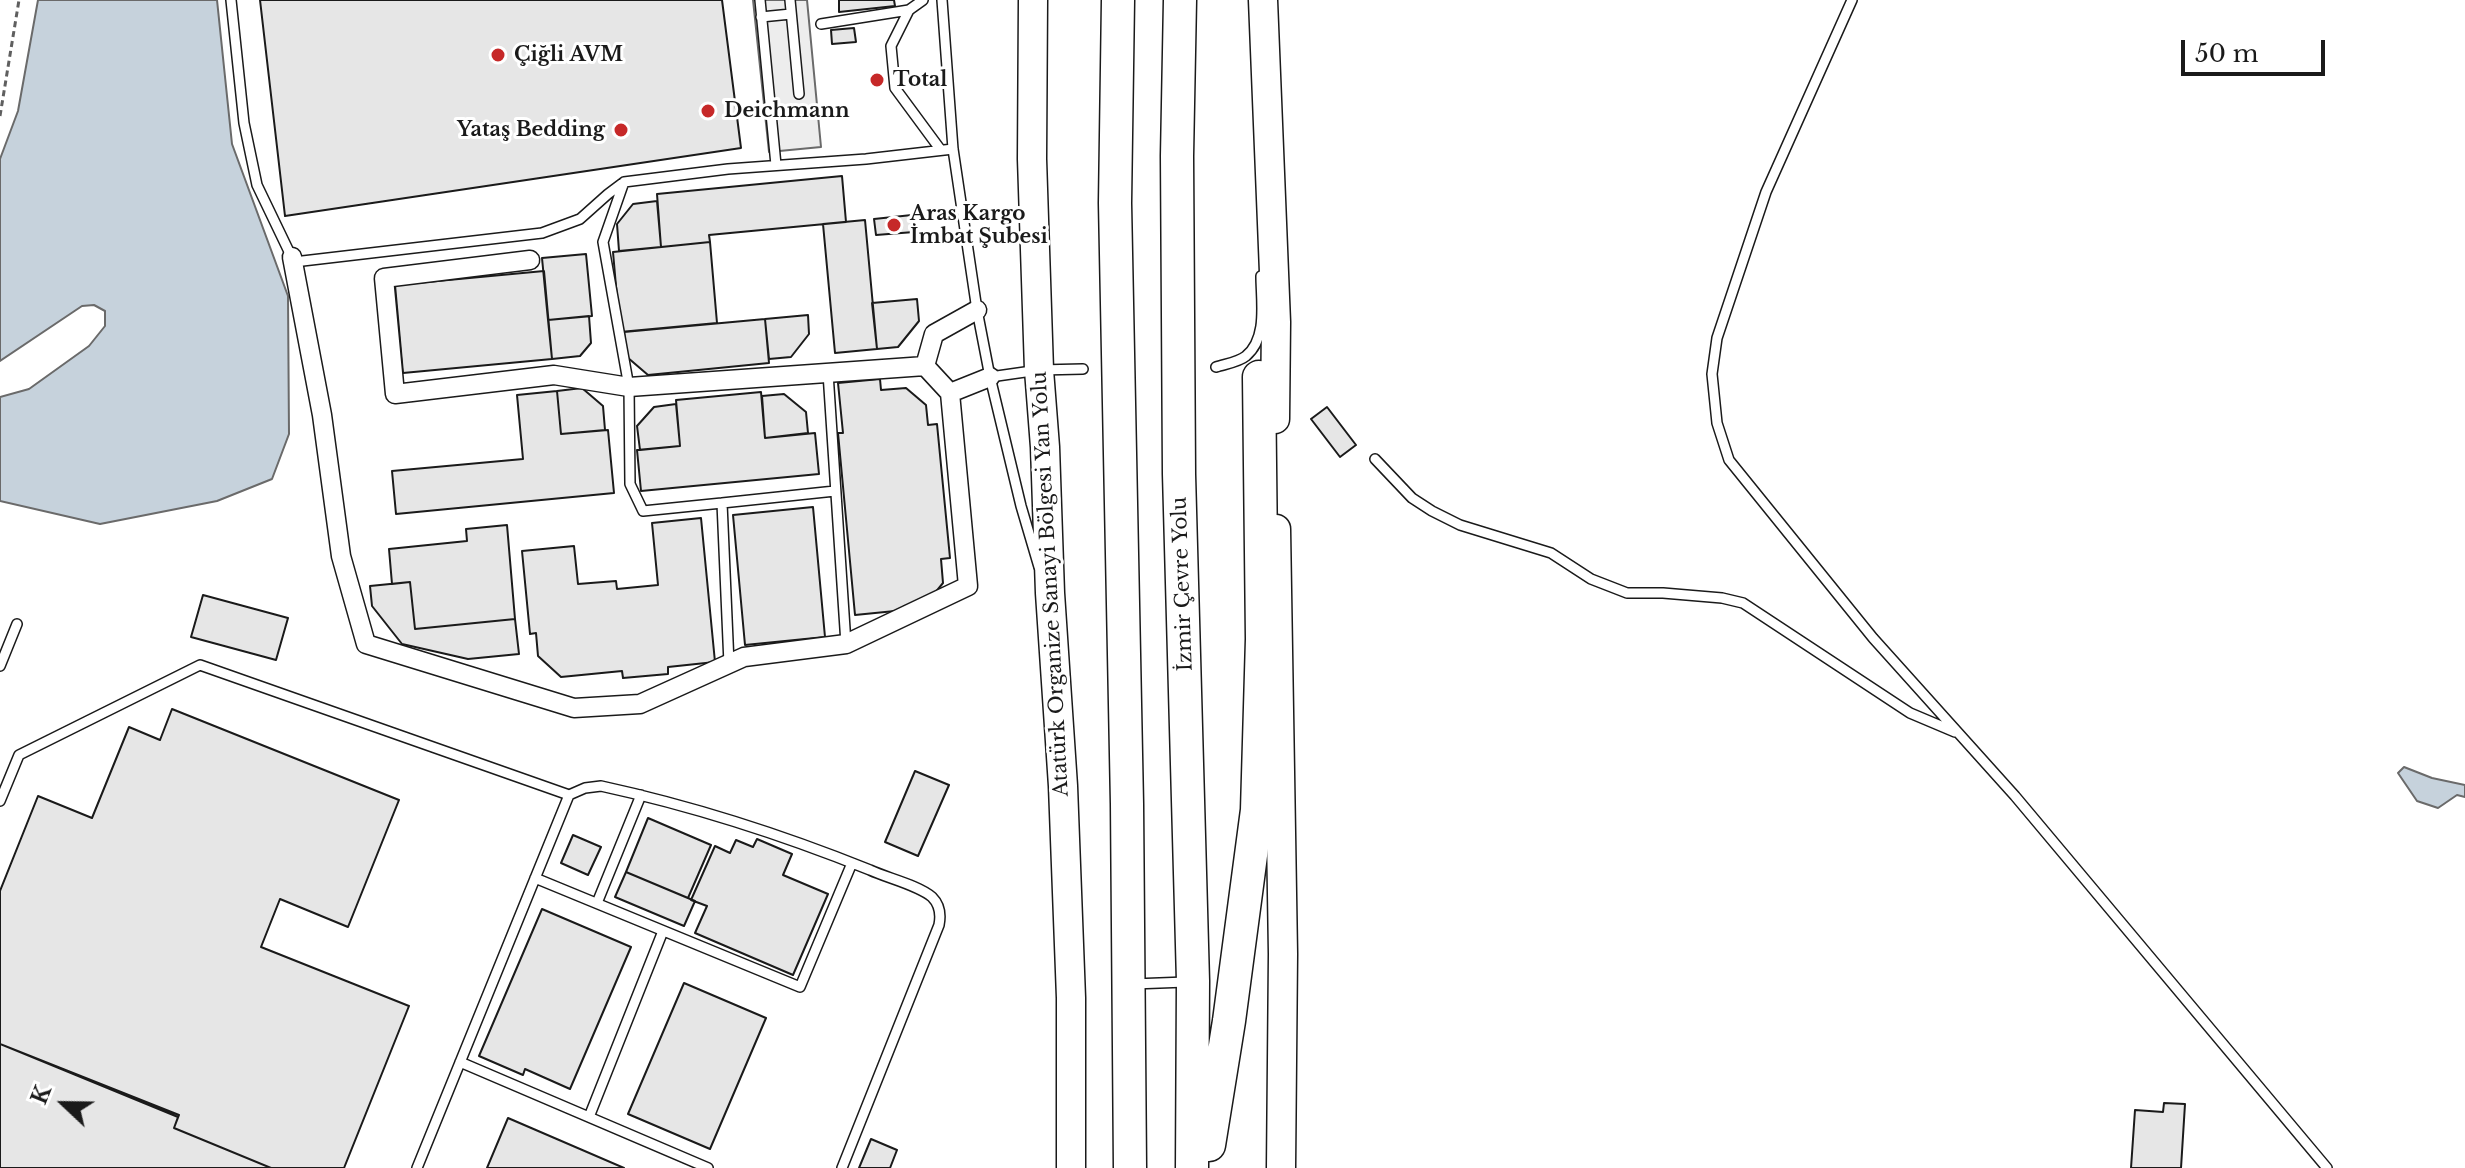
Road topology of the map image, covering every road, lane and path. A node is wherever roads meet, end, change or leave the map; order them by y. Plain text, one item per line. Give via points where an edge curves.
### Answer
1 (19, 0) edge
2 (231, 0) edge
3 (760, 0) edge
4 (790, 0) edge
5 (923, 0) edge
6 (942, 0) edge
7 (1033, 0) edge
8 (1118, 0) edge
9 (1180, 0) edge
10 (1199, 0) edge
11 (1263, 0) edge
12 (1852, 0) edge
13 (909, 10) junction
14 (791, 14) junction
15 (761, 17) junction
16 (821, 24) dead end
17 (1266, 47) junction
18 (799, 94) dead end
19 (0, 116) edge
20 (940, 149) junction
21 (953, 149) junction
22 (1258, 155) dead end
23 (1177, 156) junction
24 (776, 165) junction
25 (624, 182) junction
26 (292, 257) junction
27 (1261, 259) dead end
28 (530, 260) dead end
29 (977, 310) junction
30 (925, 366) junction
31 (1216, 367) dead end
32 (1083, 369) dead end
33 (1039, 370) junction
34 (828, 373) junction
35 (990, 377) junction
36 (1259, 377) dead end
37 (629, 387) junction
38 (950, 393) junction
39 (1375, 459) dead end
40 (835, 491) junction
41 (722, 503) junction
42 (1050, 593) junction
43 (17, 624) dead end
44 (846, 644) junction
45 (729, 664) junction
46 (0, 666) edge
47 (1960, 734) junction
48 (569, 795) junction
49 (641, 795) junction
50 (0, 801) edge
51 (852, 863) junction
52 (535, 878) junction
53 (597, 903) junction
54 (663, 931) junction
55 (1193, 981) junction
56 (1129, 984) junction
57 (460, 1062) junction
58 (1072, 1099) junction
59 (589, 1117) junction
60 (417, 1168) edge
61 (708, 1168) edge
62 (842, 1168) edge
63 (1056, 1168) edge
64 (1071, 1168) edge
65 (1130, 1168) edge
66 (1192, 1168) edge
67 (1205, 1168) edge
68 (1281, 1168) edge
69 (2327, 1168) edge

1 - 19 path
2 - 26 lane via 244,123 257,185
3 - 15 lane
4 - 14 lane
5 - 13 lane
6 - 21 lane
7 - 33 main road, Atatürk Organize Sanayi Bölgesi Yan Yolu
8 - 56 highway via 1115,203
9 - 23 highway, İzmir Çevre Yolu
10 - 23 highway
11 - 17 main road
12 - 47 lane via 1766,192 1717,338 1712,374 1717,423 1729,460 1873,638
13 - 16 lane
13 - 20 lane via 891,46 895,88
14 - 15 lane
14 - 18 lane
15 - 24 lane
17 - 22 lane
17 - 68 main road via 1276,322
20 - 21 lane
20 - 24 lane
21 - 29 lane
23 - 55 highway, İzmir Çevre Yolu via 1179,474
24 - 25 lane
25 - 26 lane via 580,219 542,233 363,256 294,262
25 - 37 lane via 603,242
26 - 45 street via 322,415 341,556 366,644 574,708 640,704
27 - 31 lane via 1257,343 1245,357
28 - 37 street via 384,278 395,394 554,375
29 - 30 street via 934,334
29 - 35 lane
30 - 34 street
30 - 38 street
32 - 33 lane
33 - 35 lane
33 - 42 main road, Atatürk Organize Sanayi Bölgesi Yan Yolu
34 - 37 street
34 - 40 lane
35 - 38 street
35 - 42 lane via 1035,560
36 - 67 highway via 1262,639 1257,810
37 - 41 lane via 630,484 643,511
38 - 44 street via 968,586
39 - 47 lane via 1432,511 1551,553 1591,579 1627,593 1743,603 1910,713
40 - 41 lane
40 - 44 lane
41 - 45 lane
42 - 58 main road, Atatürk Organize Sanayi Bölgesi Yan Yolu via 1063,786
43 - 46 lane
44 - 45 street via 744,657
47 - 69 lane
48 - 49 lane via 601,786
48 - 50 lane via 200,665 19,755
48 - 52 lane
49 - 51 lane via 718,815
49 - 53 lane
51 - 54 lane via 800,987
51 - 62 lane via 930,896 941,917
52 - 53 lane
52 - 57 lane
53 - 54 lane
54 - 59 lane
55 - 56 lane
55 - 66 highway, İzmir Çevre Yolu
56 - 65 highway
57 - 59 lane
57 - 60 lane
58 - 63 main road
58 - 64 main road, Atatürk Organize Sanayi Bölgesi Yan Yolu
59 - 61 lane

